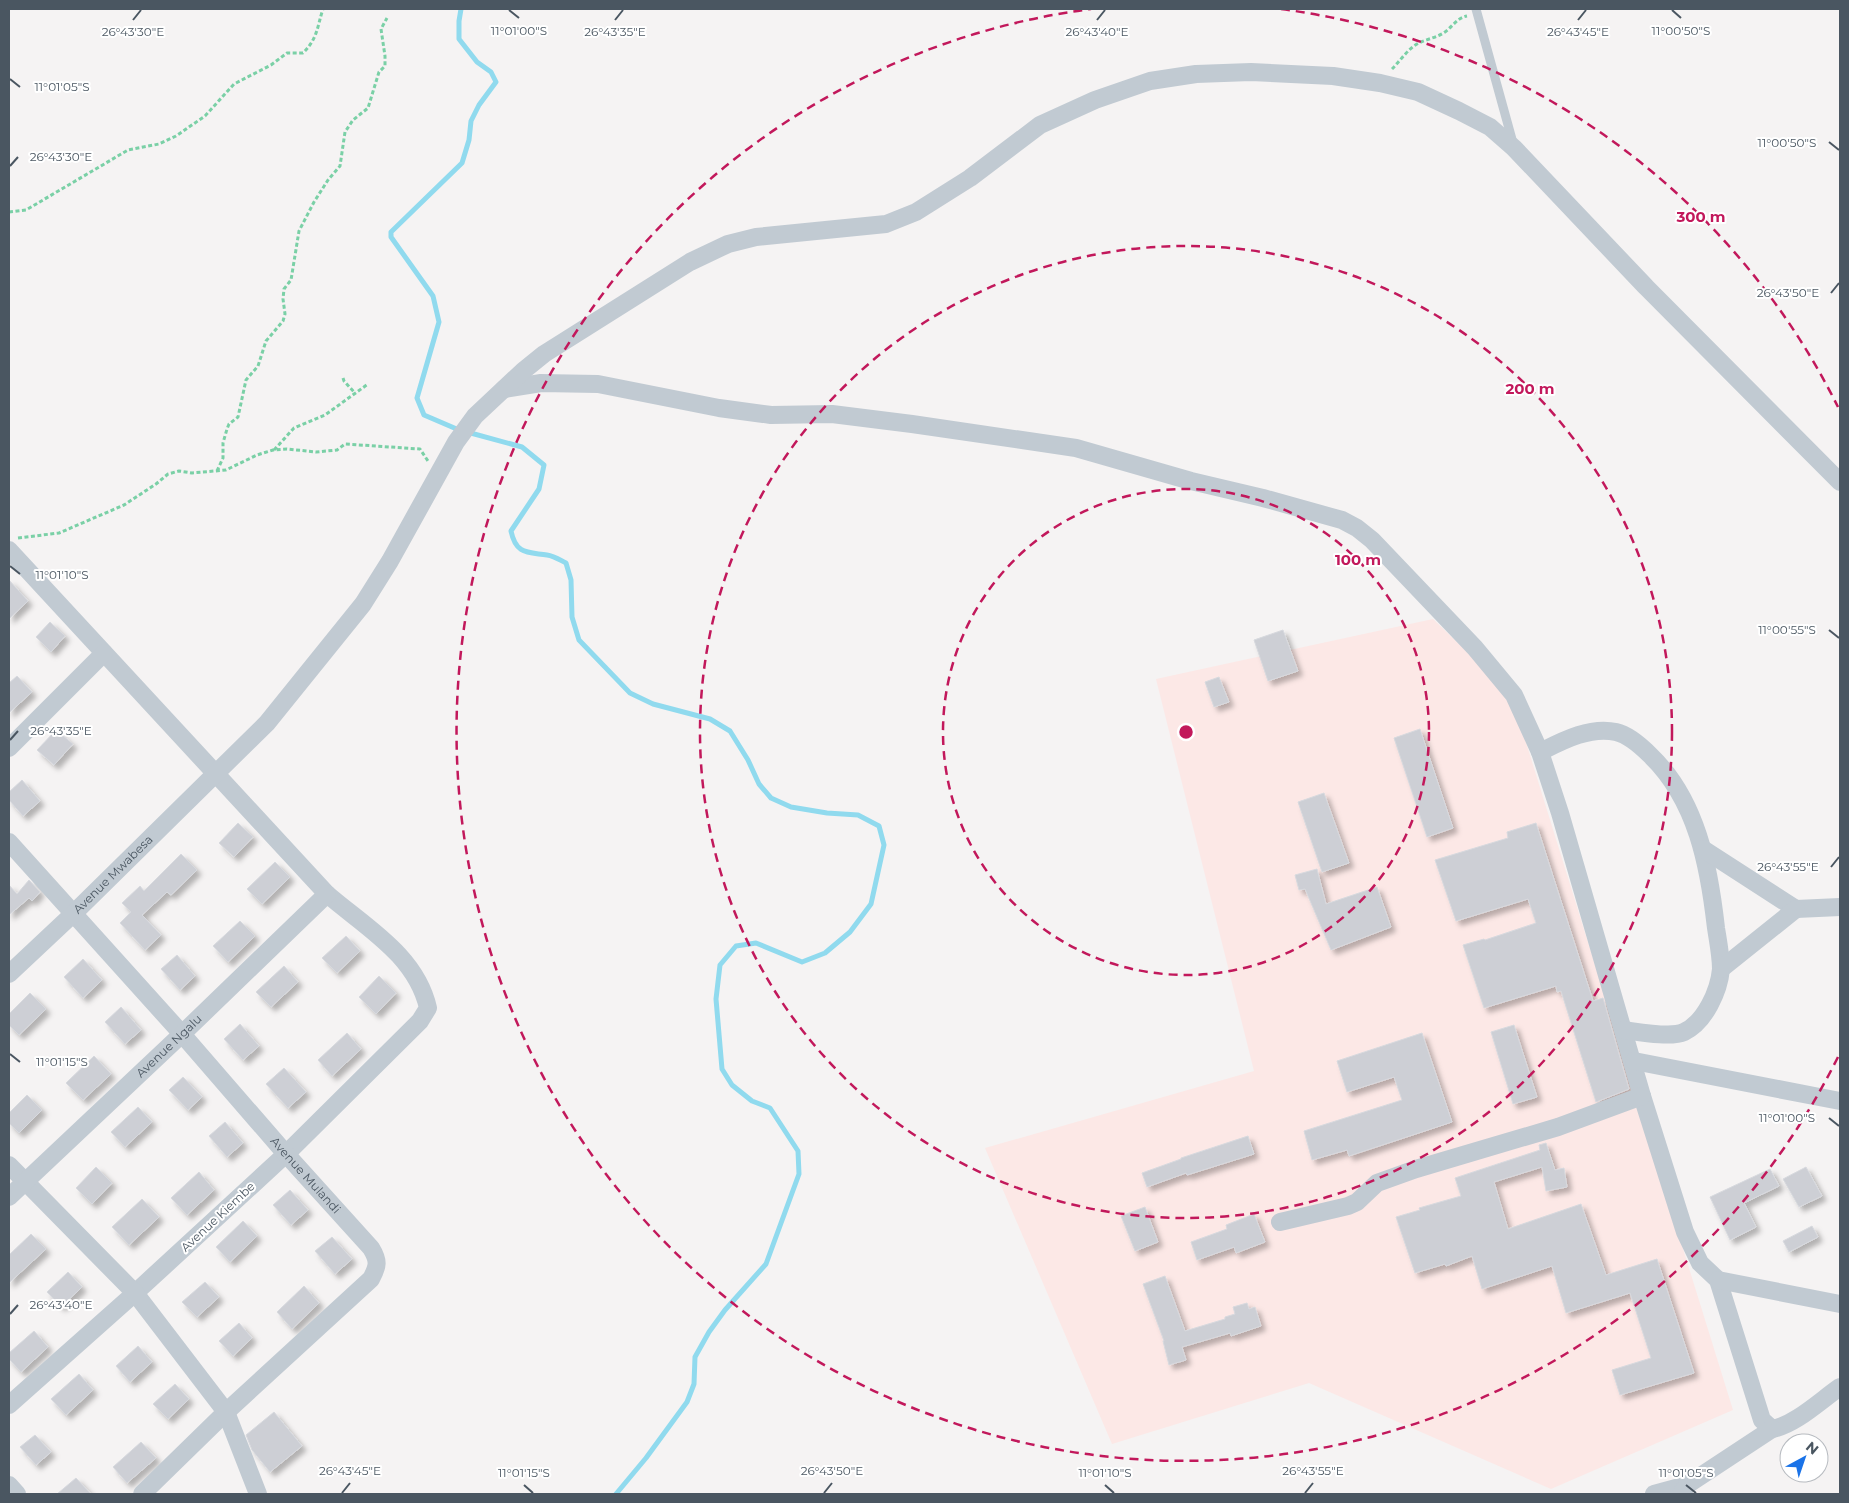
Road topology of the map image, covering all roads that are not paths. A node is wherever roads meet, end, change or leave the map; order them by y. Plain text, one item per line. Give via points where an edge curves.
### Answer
1 (1477, 11) edge
2 (1514, 148) junction
3 (504, 389) junction
4 (1840, 482) edge
5 (13, 544) edge
6 (104, 654) junction
7 (9, 748) edge
8 (1540, 752) junction
9 (215, 773) junction
10 (9, 842) edge
11 (1703, 849) junction
12 (327, 894) junction
13 (1840, 908) edge
14 (1796, 909) junction
15 (74, 913) junction
16 (1720, 969) junction
17 (9, 974) edge
18 (1624, 1030) junction
19 (182, 1034) junction
20 (1634, 1061) junction
21 (1642, 1096) junction
22 (1840, 1101) edge
23 (286, 1154) junction
24 (9, 1165) edge
25 (26, 1182) junction
26 (9, 1197) edge
27 (1280, 1222) dead end
28 (1718, 1280) junction
29 (135, 1293) junction
30 (1840, 1304) edge
31 (1840, 1387) edge
32 (9, 1405) edge
33 (226, 1412) junction
34 (1772, 1429) junction
35 (9, 1485) edge
36 (1684, 1490) edge
37 (18, 1494) edge
38 (142, 1494) edge
39 (258, 1494) edge
40 (1654, 1494) edge

1 - 2 lane
2 - 3 street, Avenue Mwabesa via 1490,127 1459,111 1418,92 1380,83 1333,76 1251,72 1196,74 1150,81 1095,100 1040,125 970,178 916,212 886,224 756,237 728,244 690,262 544,354
2 - 4 street, Avenue Mwabesa via 1646,287
3 - 8 street via 541,383 598,384 771,415 832,414 1076,448 1342,520 1372,540 1475,648 1514,695
3 - 9 street, Avenue Mwabesa via 476,416 456,442 363,604 267,723
5 - 6 street
6 - 7 street
6 - 9 street
8 - 11 street via 1570,738 1598,732 1616,732 1639,744 1675,785 1694,822
8 - 18 street
9 - 12 street
9 - 15 street, Avenue Mwabesa
10 - 15 street, Avenue Mulandi
11 - 14 street
11 - 16 street via 1712,889
12 - 19 street, Avenue Ngalu
12 - 23 street, Avenue Kiembe via 401,957 425,994 428,1008 420,1021
13 - 14 street
14 - 16 street
15 - 17 street, Avenue Mwabesa
15 - 19 street, Avenue Mulandi
16 - 18 street via 1715,992 1704,1017 1683,1032 1656,1035
18 - 20 street
19 - 23 street, Avenue Mulandi
19 - 25 street, Avenue Ngalu
20 - 21 street
20 - 22 street
21 - 27 street via 1558,1127 1378,1183 1348,1206
21 - 28 street via 1685,1232 1700,1263
23 - 29 street, Avenue Kiembe
23 - 33 street, Avenue Mulandi via 371,1248 377,1258 376,1269 371,1279
24 - 25 street
25 - 26 street, Avenue Ngalu
25 - 29 street
28 - 30 street
28 - 34 street via 1757,1408 1762,1420
29 - 32 street, Avenue Kiembe
29 - 33 street
31 - 34 street via 1790,1422
33 - 38 street, Avenue Mulandi
33 - 39 street
34 - 36 street
35 - 37 street
36 - 40 street

